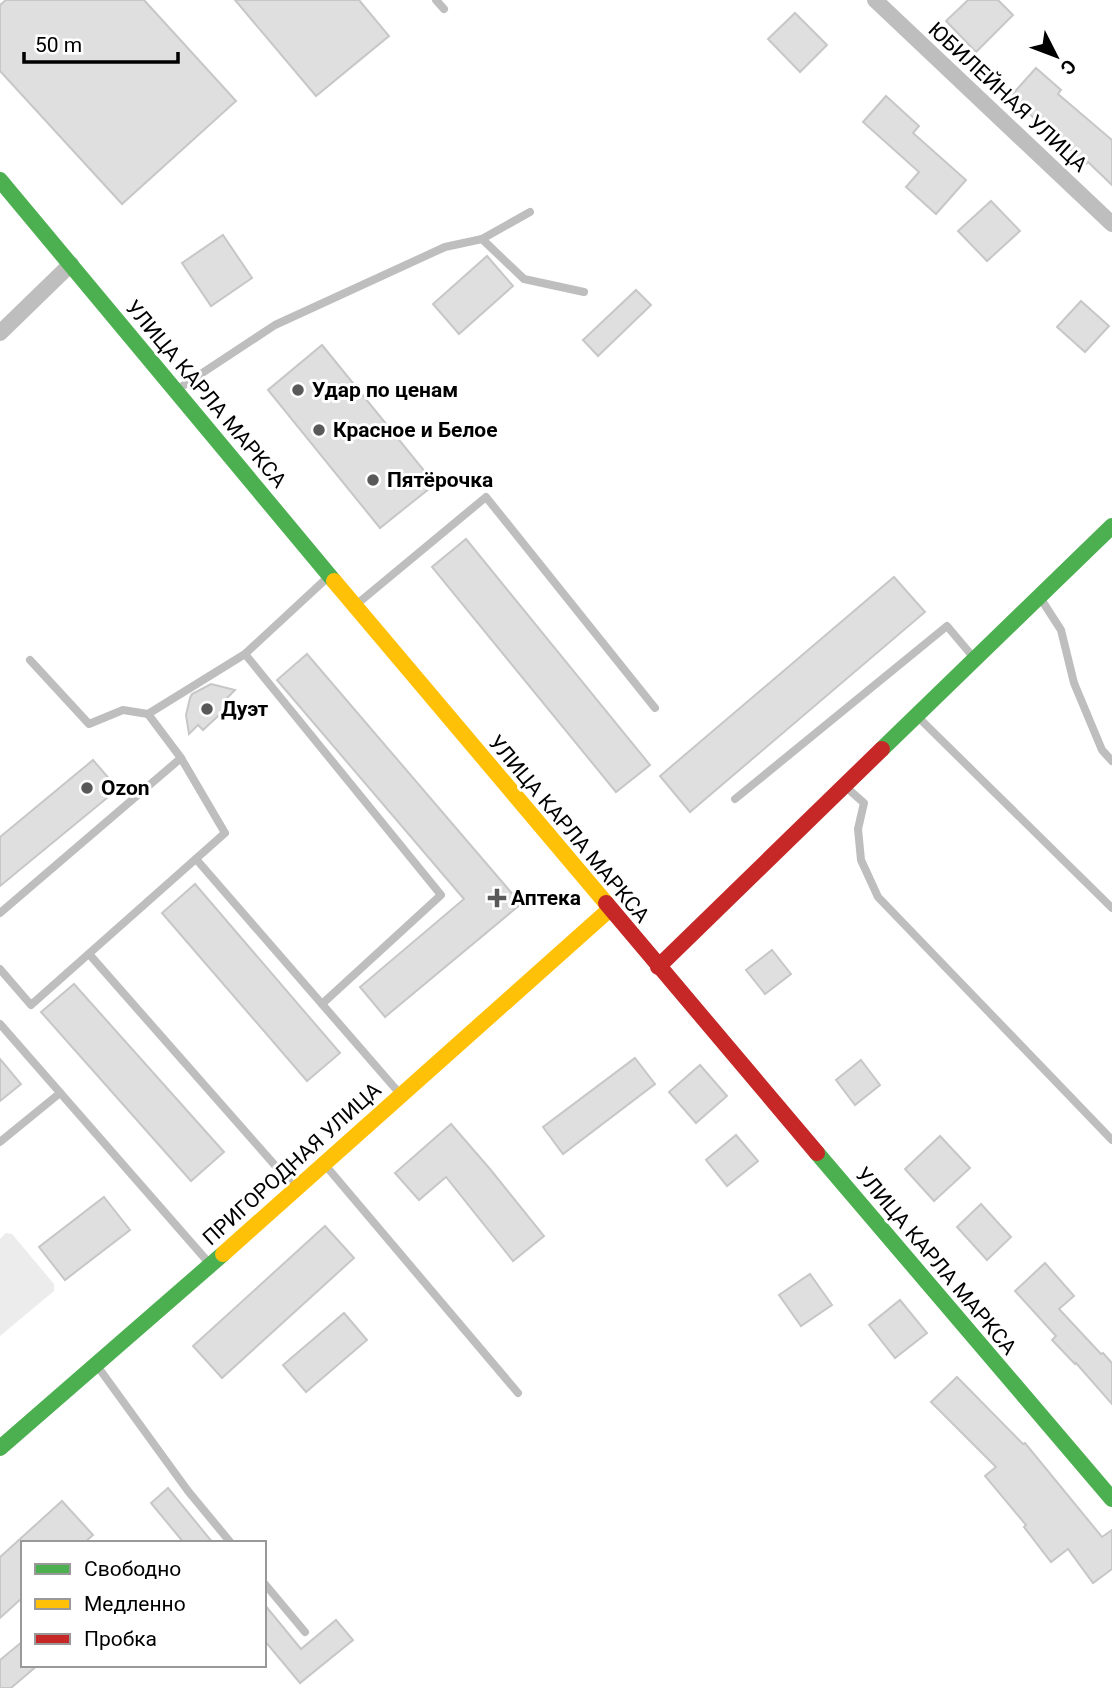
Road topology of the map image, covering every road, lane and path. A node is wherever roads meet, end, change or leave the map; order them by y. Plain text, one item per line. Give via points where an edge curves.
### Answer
1 (436, 0) edge
2 (875, 0) edge
3 (444, 9) dead end
4 (0, 180) edge
5 (530, 212) dead end
6 (1112, 224) edge
7 (482, 239) junction
8 (71, 264) junction
9 (584, 292) dead end
10 (0, 333) edge
11 (175, 391) junction
12 (1112, 526) edge
13 (330, 576) junction
14 (1039, 597) junction
15 (355, 606) junction
16 (245, 654) junction
17 (975, 659) junction
18 (30, 660) dead end
19 (655, 708) dead end
20 (148, 714) junction
21 (916, 716) junction
22 (181, 758) junction
23 (1112, 761) edge
24 (845, 786) junction
25 (735, 799) dead end
26 (196, 859) junction
27 (1112, 908) edge
28 (610, 909) junction
29 (0, 913) edge
30 (89, 954) junction
31 (658, 967) junction
32 (0, 969) edge
33 (322, 1004) junction
34 (1, 1027) edge
35 (60, 1093) junction
36 (401, 1095) junction
37 (1112, 1140) edge
38 (0, 1142) edge
39 (324, 1164) junction
40 (296, 1189) junction
41 (211, 1265) junction
42 (96, 1364) junction
43 (518, 1393) dead end
44 (0, 1448) edge
45 (1112, 1499) edge
46 (229, 1541) edge
47 (266, 1585) edge
48 (305, 1632) dead end

1 - 3 lane
2 - 6 street, ЮБИЛЕЙНАЯ УЛИЦА
4 - 8 main road, УЛИЦА КАРЛА МАРКСА
5 - 7 lane
7 - 9 lane via 524,279
7 - 11 lane via 444,247 275,324
8 - 10 street
8 - 11 main road, УЛИЦА КАРЛА МАРКСА
11 - 13 main road, УЛИЦА КАРЛА МАРКСА
12 - 14 main road
13 - 15 main road, УЛИЦА КАРЛА МАРКСА
13 - 16 lane
14 - 17 main road
14 - 23 lane via 1060,630 1074,683 1102,750
15 - 19 lane via 486,496
15 - 28 main road, УЛИЦА КАРЛА МАРКСА
16 - 20 lane
16 - 33 lane via 441,895
17 - 21 main road
17 - 25 lane via 947,626
18 - 20 lane via 89,724 123,710
20 - 22 lane
21 - 24 main road
21 - 27 lane
22 - 26 lane via 225,833
22 - 29 lane
24 - 31 main road
24 - 37 lane via 864,803 858,830 861,860 878,897
26 - 30 lane
26 - 33 lane
28 - 31 main road, УЛИЦА КАРЛА МАРКСА
28 - 36 main road, ПРИГОРОДНАЯ УЛИЦА
30 - 32 lane via 31,1005
30 - 40 lane
31 - 45 main road, УЛИЦА КАРЛА МАРКСА
33 - 36 lane
34 - 35 lane
35 - 38 lane
35 - 41 lane
36 - 39 main road, ПРИГОРОДНАЯ УЛИЦА
39 - 40 main road, ПРИГОРОДНАЯ УЛИЦА
39 - 43 lane
40 - 41 main road, ПРИГОРОДНАЯ УЛИЦА
41 - 42 main road, ПРИГОРОДНАЯ УЛИЦА
42 - 44 main road, ПРИГОРОДНАЯ УЛИЦА
42 - 46 lane
47 - 48 lane

